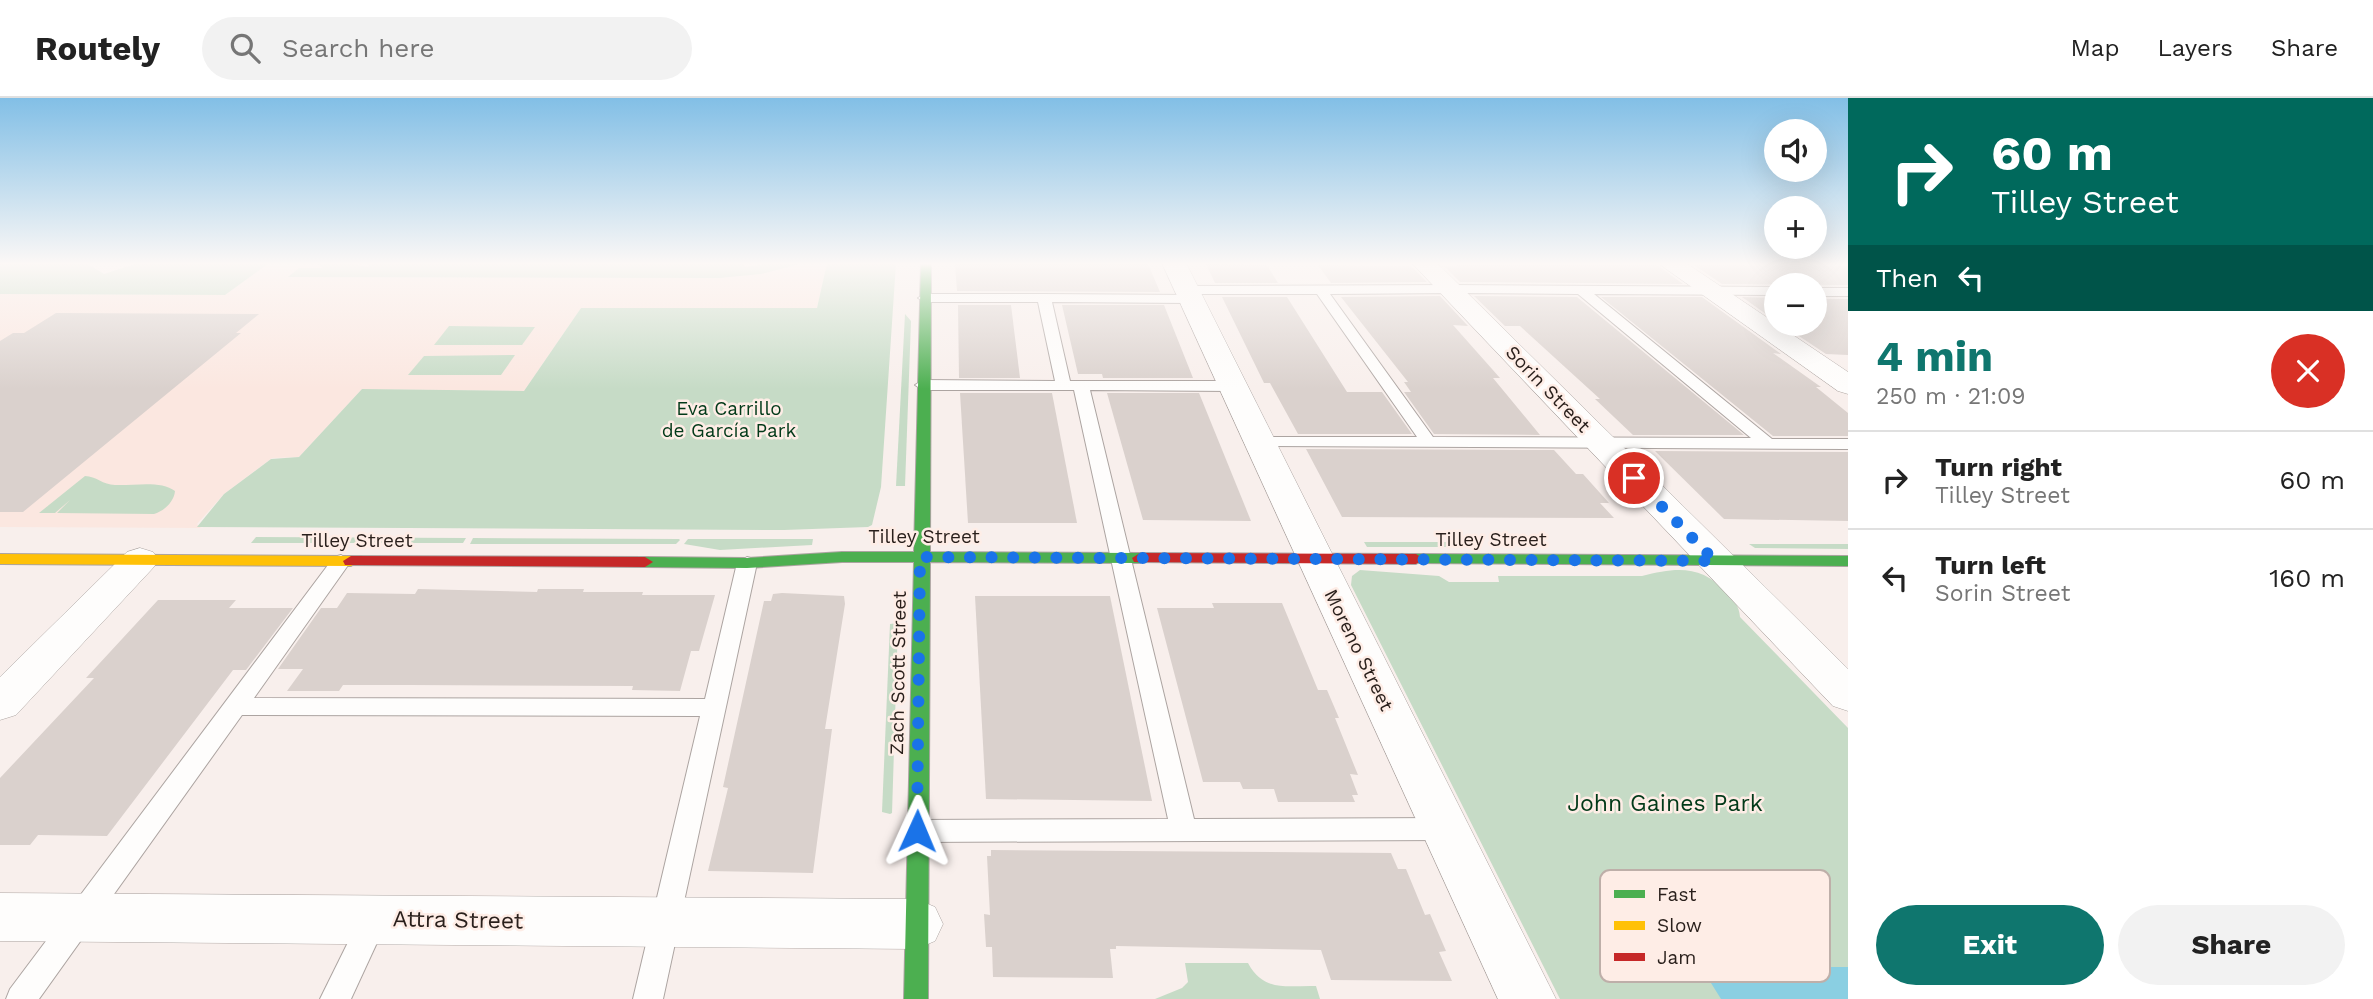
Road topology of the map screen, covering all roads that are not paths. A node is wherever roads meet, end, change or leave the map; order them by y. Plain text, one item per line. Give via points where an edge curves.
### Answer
1 (925, 305) edge
2 (1046, 305) edge
3 (1193, 305) edge
4 (1331, 305) edge
5 (1466, 305) edge
6 (1600, 305) edge
7 (1731, 305) edge
8 (923, 385) junction
9 (1072, 385) junction
10 (1848, 385) edge
11 (1232, 386) junction
12 (1259, 441) junction
13 (1428, 441) junction
14 (1600, 442) junction
15 (1767, 443) junction
16 (1848, 444) edge
17 (920, 557) junction
18 (0, 559) edge
19 (1123, 559) junction
20 (1316, 559) junction
21 (140, 560) junction
22 (341, 561) junction
23 (1715, 561) junction
24 (1848, 561) edge
25 (747, 563) junction
26 (1848, 695) edge
27 (0, 705) edge
28 (236, 706) junction
29 (714, 708) junction
30 (1445, 830) junction
31 (917, 831) junction
32 (1184, 831) junction
33 (0, 917) edge
34 (81, 917) junction
35 (374, 919) junction
36 (665, 921) junction
37 (916, 924) junction
38 (21, 999) edge
39 (335, 999) edge
40 (648, 999) edge
41 (916, 999) edge
42 (1527, 999) edge

1 - 8 street, Zach Scott Street
2 - 9 lane
3 - 11 street, Moreno Street
4 - 13 lane
5 - 14 street, Sorin Street
6 - 15 lane
7 - 10 street
8 - 9 lane
8 - 17 street, Zach Scott Street
9 - 11 lane
9 - 19 lane
11 - 12 street, Moreno Street
12 - 13 lane
12 - 20 street, Moreno Street
13 - 14 lane
14 - 15 lane
14 - 23 street, Sorin Street
15 - 16 lane
17 - 19 street, Tilley Street
17 - 25 street, Tilley Street
17 - 31 street, Zach Scott Street
18 - 21 street, Tilley Street
19 - 20 street, Tilley Street
19 - 32 lane
20 - 23 street, Tilley Street
20 - 30 street, Moreno Street
21 - 22 street, Tilley Street
21 - 27 street
22 - 25 street, Tilley Street
22 - 28 lane
23 - 24 street, Tilley Street
23 - 26 street, Sorin Street
25 - 29 lane
28 - 29 lane
28 - 34 lane
29 - 36 lane
30 - 32 lane
30 - 42 street, Moreno Street
31 - 32 lane
31 - 37 street, Zach Scott Street
33 - 34 street, Attra Street
34 - 35 street, Attra Street
34 - 38 lane
35 - 36 street, Attra Street
35 - 39 lane
36 - 37 street, Attra Street
36 - 40 lane
37 - 41 street, Zach Scott Street

